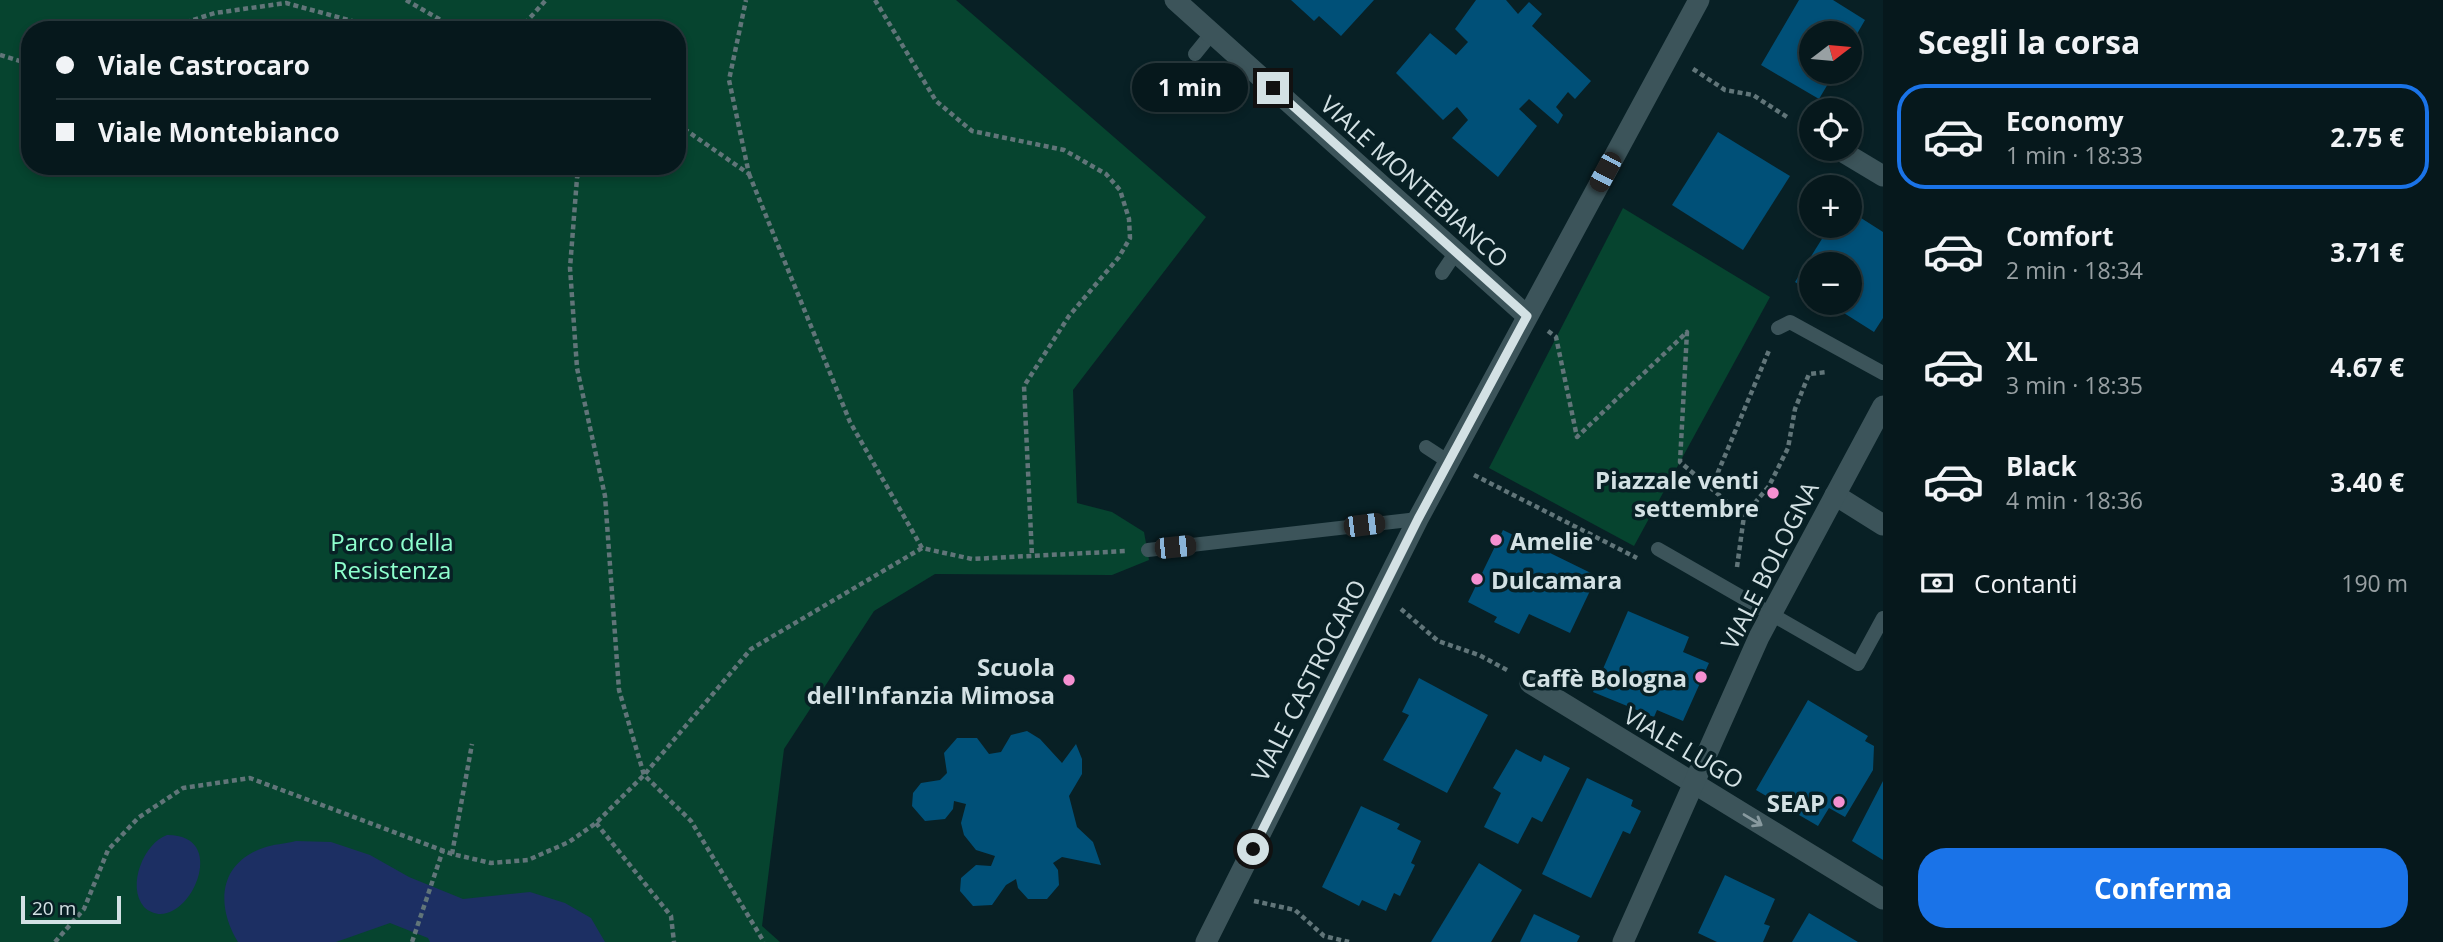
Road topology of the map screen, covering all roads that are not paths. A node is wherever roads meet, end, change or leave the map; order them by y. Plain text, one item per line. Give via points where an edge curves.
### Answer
1 (1175, 0) edge
2 (1699, 0) edge
3 (1212, 33) junction
4 (1195, 54) dead end
5 (1858, 161) edge
6 (1883, 176) edge
7 (1456, 253) junction
8 (1442, 273) dead end
9 (1527, 316) junction
10 (1778, 328) road end
11 (1877, 370) edge
12 (1883, 406) edge
13 (1426, 447) dead end
14 (1449, 462) junction
15 (1835, 495) junction
16 (1418, 519) junction
17 (1883, 525) edge
18 (1148, 550) road end
19 (1658, 550) road end
20 (1771, 614) junction
21 (1883, 618) edge
22 (1530, 683) road end
23 (1695, 785) junction
24 (1883, 899) edge
25 (1206, 942) edge
26 (1623, 942) edge

1 - 3 street, VIALE MONTEBIANCO
2 - 9 street, VIALE CASTROCARO
3 - 4 lane
3 - 7 street, VIALE MONTEBIANCO
5 - 6 street
7 - 8 lane
7 - 9 street, VIALE MONTEBIANCO
9 - 14 street, VIALE CASTROCARO
10 - 11 lane via 1790,322
12 - 15 street, VIALE BOLOGNA
13 - 14 lane
14 - 16 street, VIALE CASTROCARO
15 - 17 street
15 - 20 street, VIALE BOLOGNA
16 - 18 lane
16 - 25 street, VIALE CASTROCARO
19 - 20 lane
20 - 21 lane via 1858,664
20 - 23 street, VIALE BOLOGNA
22 - 23 street, VIALE LUGO
23 -> 24 street, VIALE LUGO
23 - 26 street, VIALE BOLOGNA

